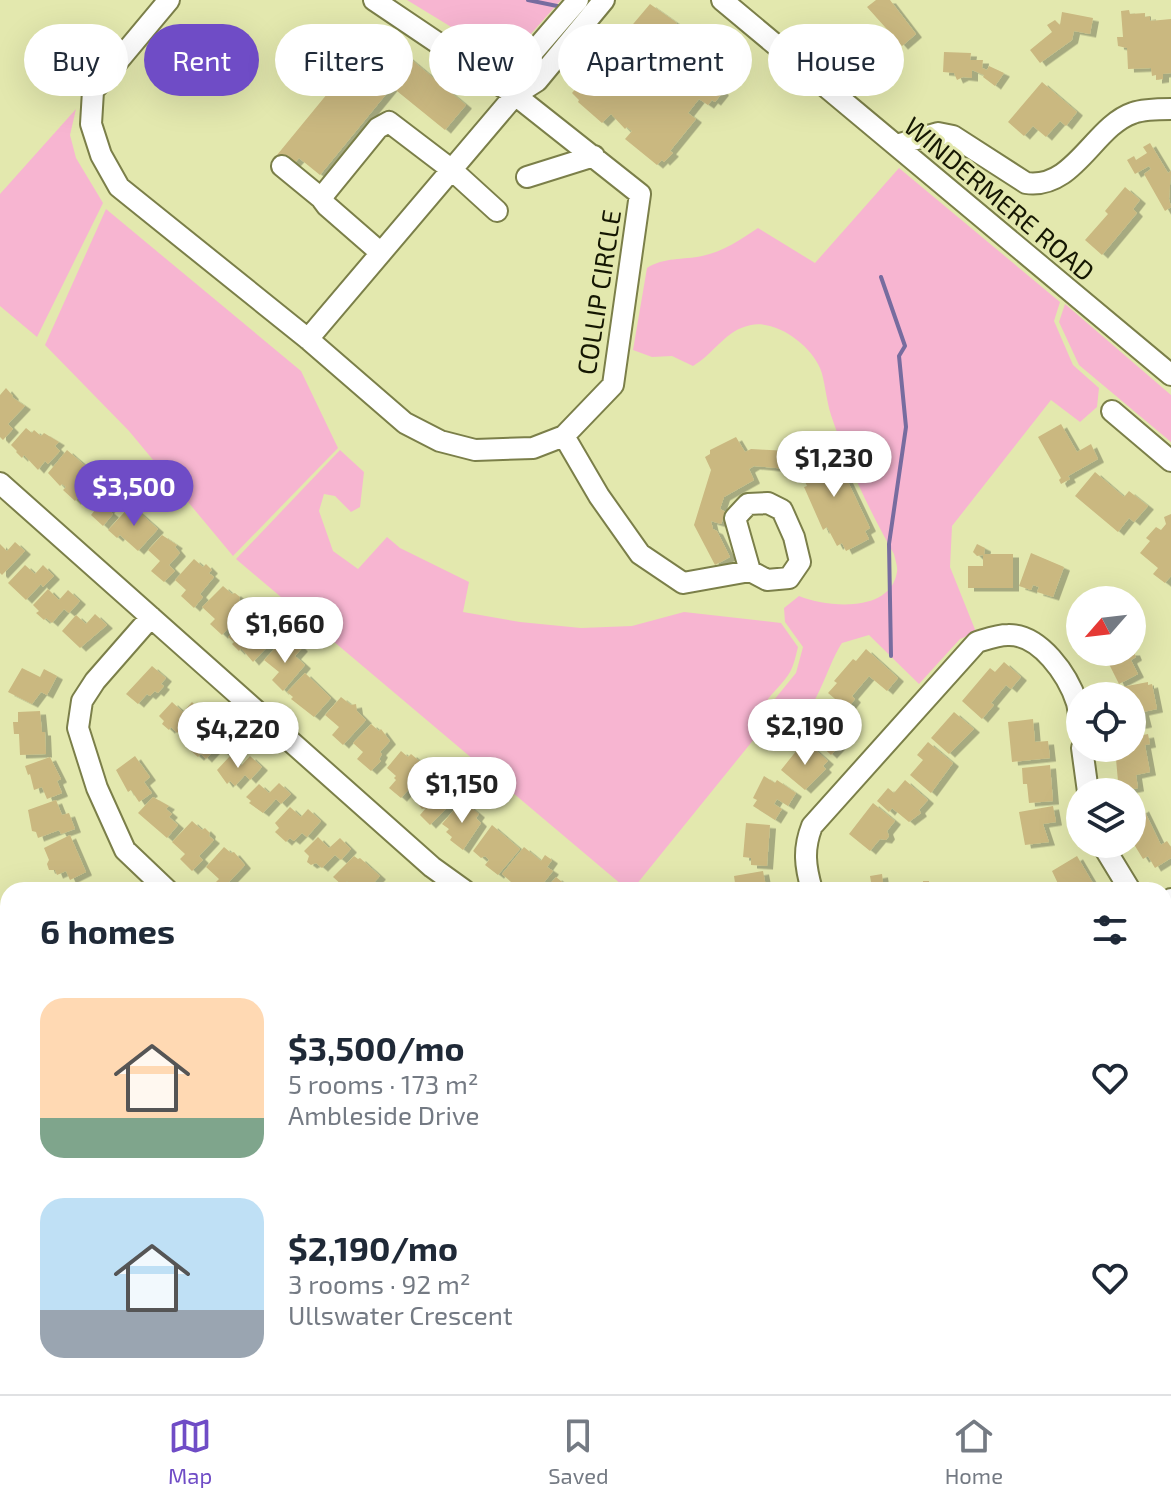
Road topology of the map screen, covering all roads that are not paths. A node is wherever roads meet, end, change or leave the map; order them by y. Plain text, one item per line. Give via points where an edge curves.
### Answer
1 (169, 0) edge
2 (374, 0) edge
3 (578, 0) edge
4 (604, 0) edge
5 (722, 0) edge
6 (429, 37) edge
7 (542, 42) edge
8 (542, 75) edge
9 (514, 96) edge
10 (516, 96) edge
11 (1171, 109) edge
12 (896, 145) junction
13 (594, 156) junction
14 (282, 166) dead end
15 (452, 170) junction
16 (527, 177) dead end
17 (321, 198) junction
18 (497, 211) dead end
19 (381, 253) junction
20 (308, 339) junction
21 (1171, 375) edge
22 (1112, 411) dead end
23 (564, 436) junction
24 (1171, 461) edge
25 (1, 487) edge
26 (750, 571) dead end
27 (151, 617) junction
28 (1066, 682) edge
29 (1111, 858) edge
30 (159, 882) edge
31 (450, 882) edge
32 (810, 882) edge
33 (1125, 882) edge

1 - 20 street, COLLIP CIRCLE via 93,91 91,124 101,155 119,187
2 - 6 street, COLLIP CIRCLE
3 - 7 street
4 - 8 street
5 - 12 street, WINDERMERE ROAD
9 - 15 street
10 - 13 street, COLLIP CIRCLE
11 - 12 street via 1134,113 1121,120 1071,167 1038,185 1026,183 953,136 938,133
12 - 21 street, WINDERMERE ROAD
13 - 16 street
13 - 23 street, COLLIP CIRCLE via 640,194 613,385
14 - 17 street
15 - 17 street via 389,122 378,128
15 - 18 street
15 - 19 street
17 - 19 street
19 - 20 street
20 - 23 street, COLLIP CIRCLE via 405,423 440,441 475,450 533,448
22 - 24 street
23 - 26 street via 640,554 683,583
25 - 27 street
27 - 30 street via 95,681 82,701 78,728 125,850
27 - 31 street
28 - 32 street via 1050,657 1024,638 1010,635 977,642 812,826 805,843
29 - 33 street

